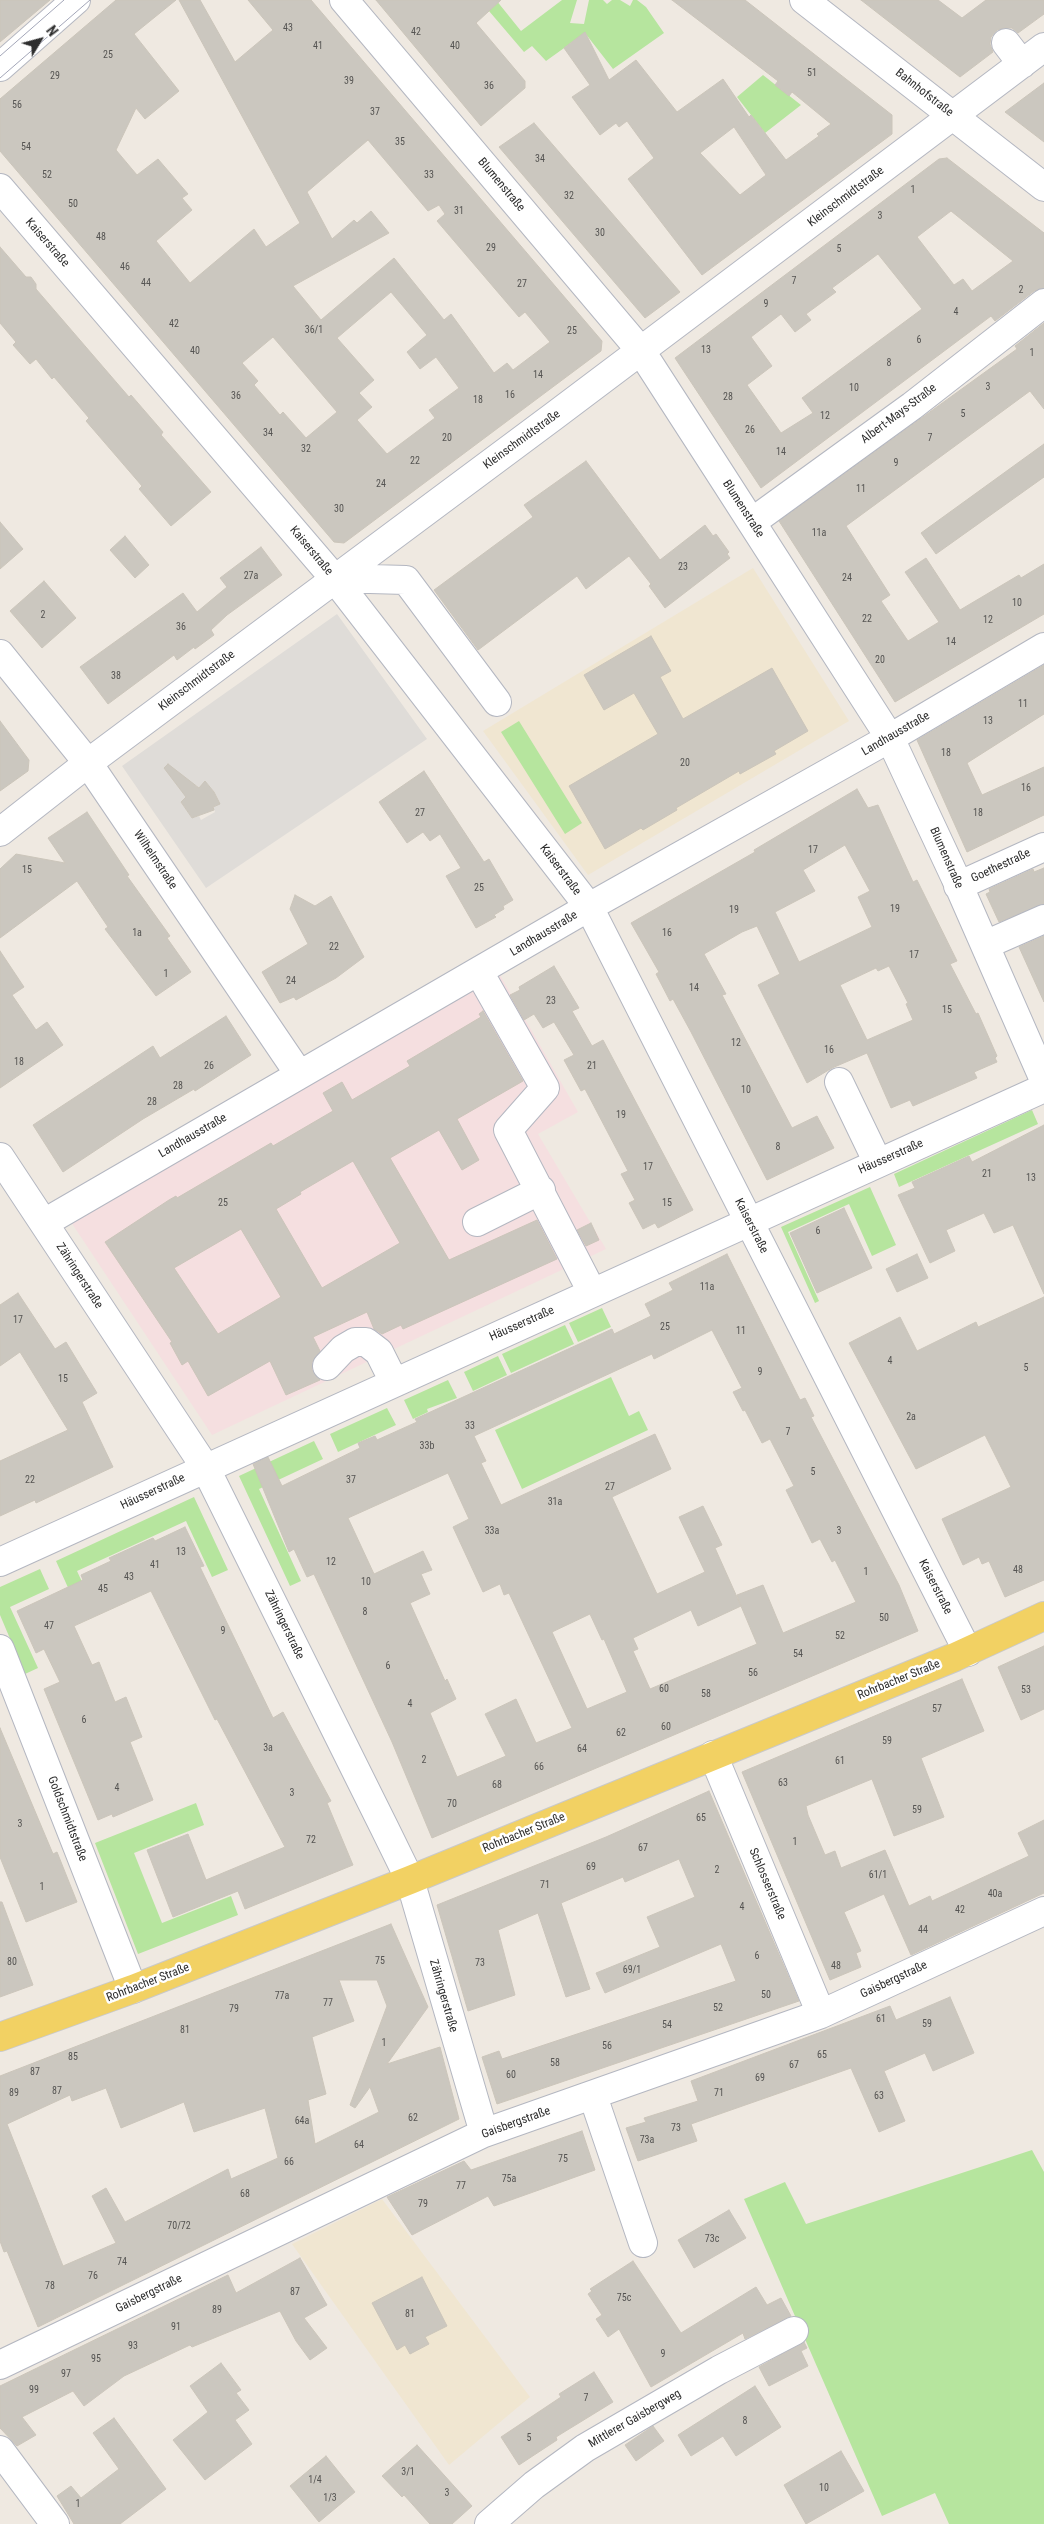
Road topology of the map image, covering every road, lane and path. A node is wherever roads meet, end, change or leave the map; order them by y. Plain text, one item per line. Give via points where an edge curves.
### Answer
1 (76, 0) edge
2 (344, 0) edge
3 (804, 0) edge
4 (1006, 42) dead end
5 (1044, 47) edge
6 (1022, 64) junction
7 (0, 67) edge
8 (955, 117) junction
9 (1044, 187) edge
10 (0, 188) edge
11 (1044, 303) edge
12 (641, 351) junction
13 (752, 522) junction
14 (334, 578) junction
15 (1044, 647) edge
16 (0, 654) edge
17 (497, 702) dead end
18 (890, 738) junction
19 (88, 763) junction
20 (0, 832) edge
21 (1044, 846) edge
22 (956, 881) junction
23 (589, 907) junction
24 (1044, 919) edge
25 (985, 945) junction
26 (480, 972) junction
27 (299, 1074) junction
28 (1044, 1080) edge
29 (839, 1082) dead end
30 (1044, 1088) edge
31 (0, 1157) edge
32 (878, 1163) junction
33 (541, 1190) junction
34 (748, 1221) junction
35 (476, 1222) dead end
36 (44, 1223) junction
37 (592, 1292) junction
38 (327, 1366) dead end
39 (394, 1382) junction
40 (205, 1468) junction
41 (0, 1562) edge
42 (1044, 1616) edge
43 (0, 1649) edge
44 (968, 1652) junction
45 (713, 1754) junction
46 (410, 1880) junction
47 (1044, 1911) edge
48 (133, 1989) junction
49 (821, 2014) junction
50 (0, 2037) edge
51 (593, 2096) junction
52 (484, 2133) junction
53 (644, 2243) dead end
54 (794, 2331) dead end
55 (0, 2364) edge
56 (0, 2450) edge
57 (55, 2524) edge
58 (489, 2524) edge

1 - 7 street
2 - 12 street, Blumenstraße
3 - 8 street, Bahnhofstraße
4 - 6 street
5 - 6 street, Kleinschmidtstraße
6 - 8 street, Kleinschmidtstraße
8 - 9 street, Bahnhofstraße
8 - 12 street, Kleinschmidtstraße
10 - 14 street, Kaiserstraße
11 - 13 street, Albert-Mays-Straße via 912,406
12 - 13 street, Blumenstraße
12 - 14 street, Kleinschmidtstraße
13 - 18 street, Blumenstraße
14 - 17 street via 406,580
14 - 19 street, Kleinschmidtstraße
14 - 23 street, Kaiserstraße
15 - 18 street, Landhausstraße
16 - 19 street, Wilhelmstraße
18 - 22 street, Blumenstraße
18 - 23 street, Landhausstraße
19 - 20 street, Kleinschmidtstraße
19 - 27 street, Wilhelmstraße
21 - 22 street, Goethestraße
22 - 25 street, Blumenstraße
23 - 26 street, Landhausstraße
23 - 34 street, Kaiserstraße
24 - 25 street
25 - 28 street, Blumenstraße
26 - 27 street, Landhausstraße
26 - 33 street via 545,1088 508,1130
27 - 36 street, Landhausstraße
29 - 32 street
30 - 32 street, Häusserstraße
31 - 36 street, Zähringerstraße
32 - 34 street, Häusserstraße
33 - 35 street
33 - 37 street
34 - 37 street, Häusserstraße
34 - 44 street, Kaiserstraße
36 - 40 street, Zähringerstraße
37 - 39 street, Häusserstraße
38 - 39 street via 343,1349 355,1342 366,1342 379,1352
39 - 40 street, Häusserstraße
40 - 41 street, Häusserstraße
40 - 46 street, Zähringerstraße
42 - 44 main road, Rohrbacher Straße
43 - 48 street, Goldschmidtstraße
44 - 45 main road, Rohrbacher Straße
45 - 46 main road, Rohrbacher Straße
45 - 49 street, Schlosserstraße
46 - 48 main road, Rohrbacher Straße
46 - 52 street, Zähringerstraße
47 - 49 street, Gaisbergstraße
48 - 50 main road, Rohrbacher Straße
49 - 51 street, Gaisbergstraße
51 - 52 street, Gaisbergstraße
51 - 53 street
52 - 55 street, Gaisbergstraße
54 - 58 street, Mittlerer Gaisbergweg via 584,2448
56 - 57 street

